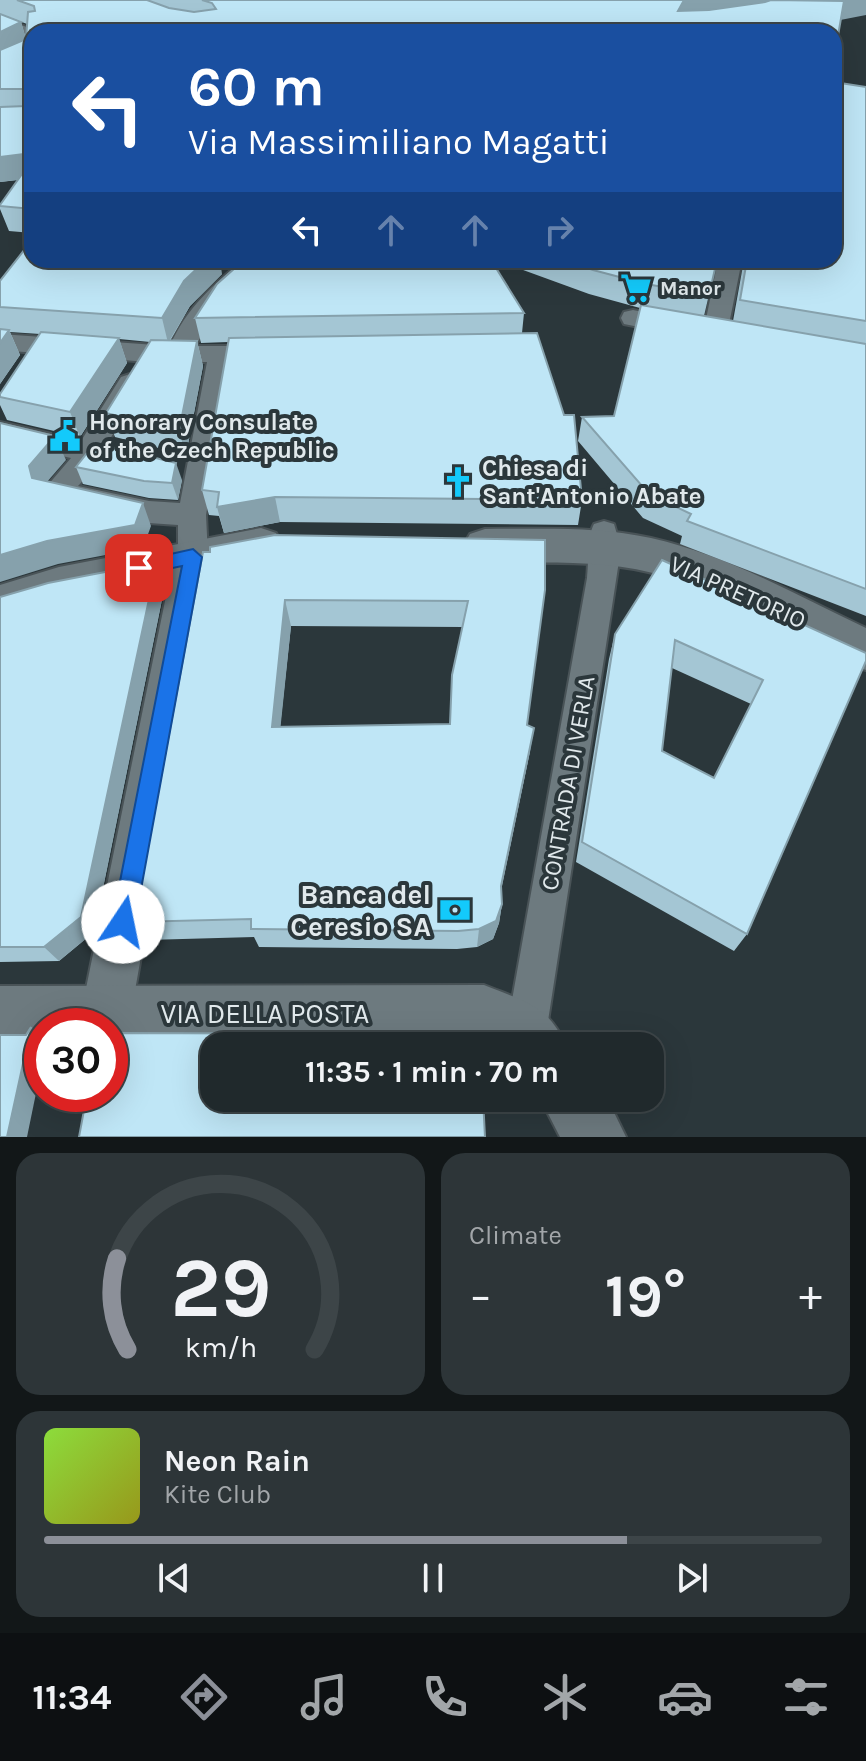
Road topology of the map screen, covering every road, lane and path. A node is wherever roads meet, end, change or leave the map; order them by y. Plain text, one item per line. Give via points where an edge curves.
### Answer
1 (4, 14) edge
2 (24, 30) edge
3 (249, 268) edge
4 (728, 268) edge
5 (633, 318) dead end
6 (715, 334) junction
7 (745, 339) edge
8 (0, 342) edge
9 (41, 347) junction
10 (285, 353) edge
11 (148, 354) junction
12 (179, 355) junction
13 (221, 355) junction
14 (25, 372) edge
15 (0, 432) edge
16 (100, 449) junction
17 (172, 465) edge
18 (201, 472) junction
19 (192, 536) junction
20 (605, 540) junction
21 (295, 542) edge
22 (447, 545) edge
23 (0, 603) edge
24 (866, 650) edge
25 (107, 1008) edge
26 (128, 1013) edge
27 (0, 1015) edge
28 (24, 1015) edge
29 (517, 1032) edge
30 (532, 1032) edge

1 - 2 street
3 - 12 street via 206,306 186,334
4 - 6 street
5 - 6 street
6 - 7 street
8 - 9 street
9 - 11 street
9 - 14 street
10 - 13 street
11 - 12 street
11 - 16 street
12 - 13 street
13 - 18 street
15 - 16 street
16 - 19 street via 56,492 149,512
17 - 18 street
18 - 19 street
19 - 21 street
19 - 23 street
19 - 25 street
20 - 22 street, VIA PRETORIO
20 - 24 street, VIA PRETORIO via 703,572
20 - 30 street, CONTRADA DI VERLA
26 - 29 street, VIA DELLA POSTA via 484,1014
27 - 28 street, VIA DELLA POSTA

